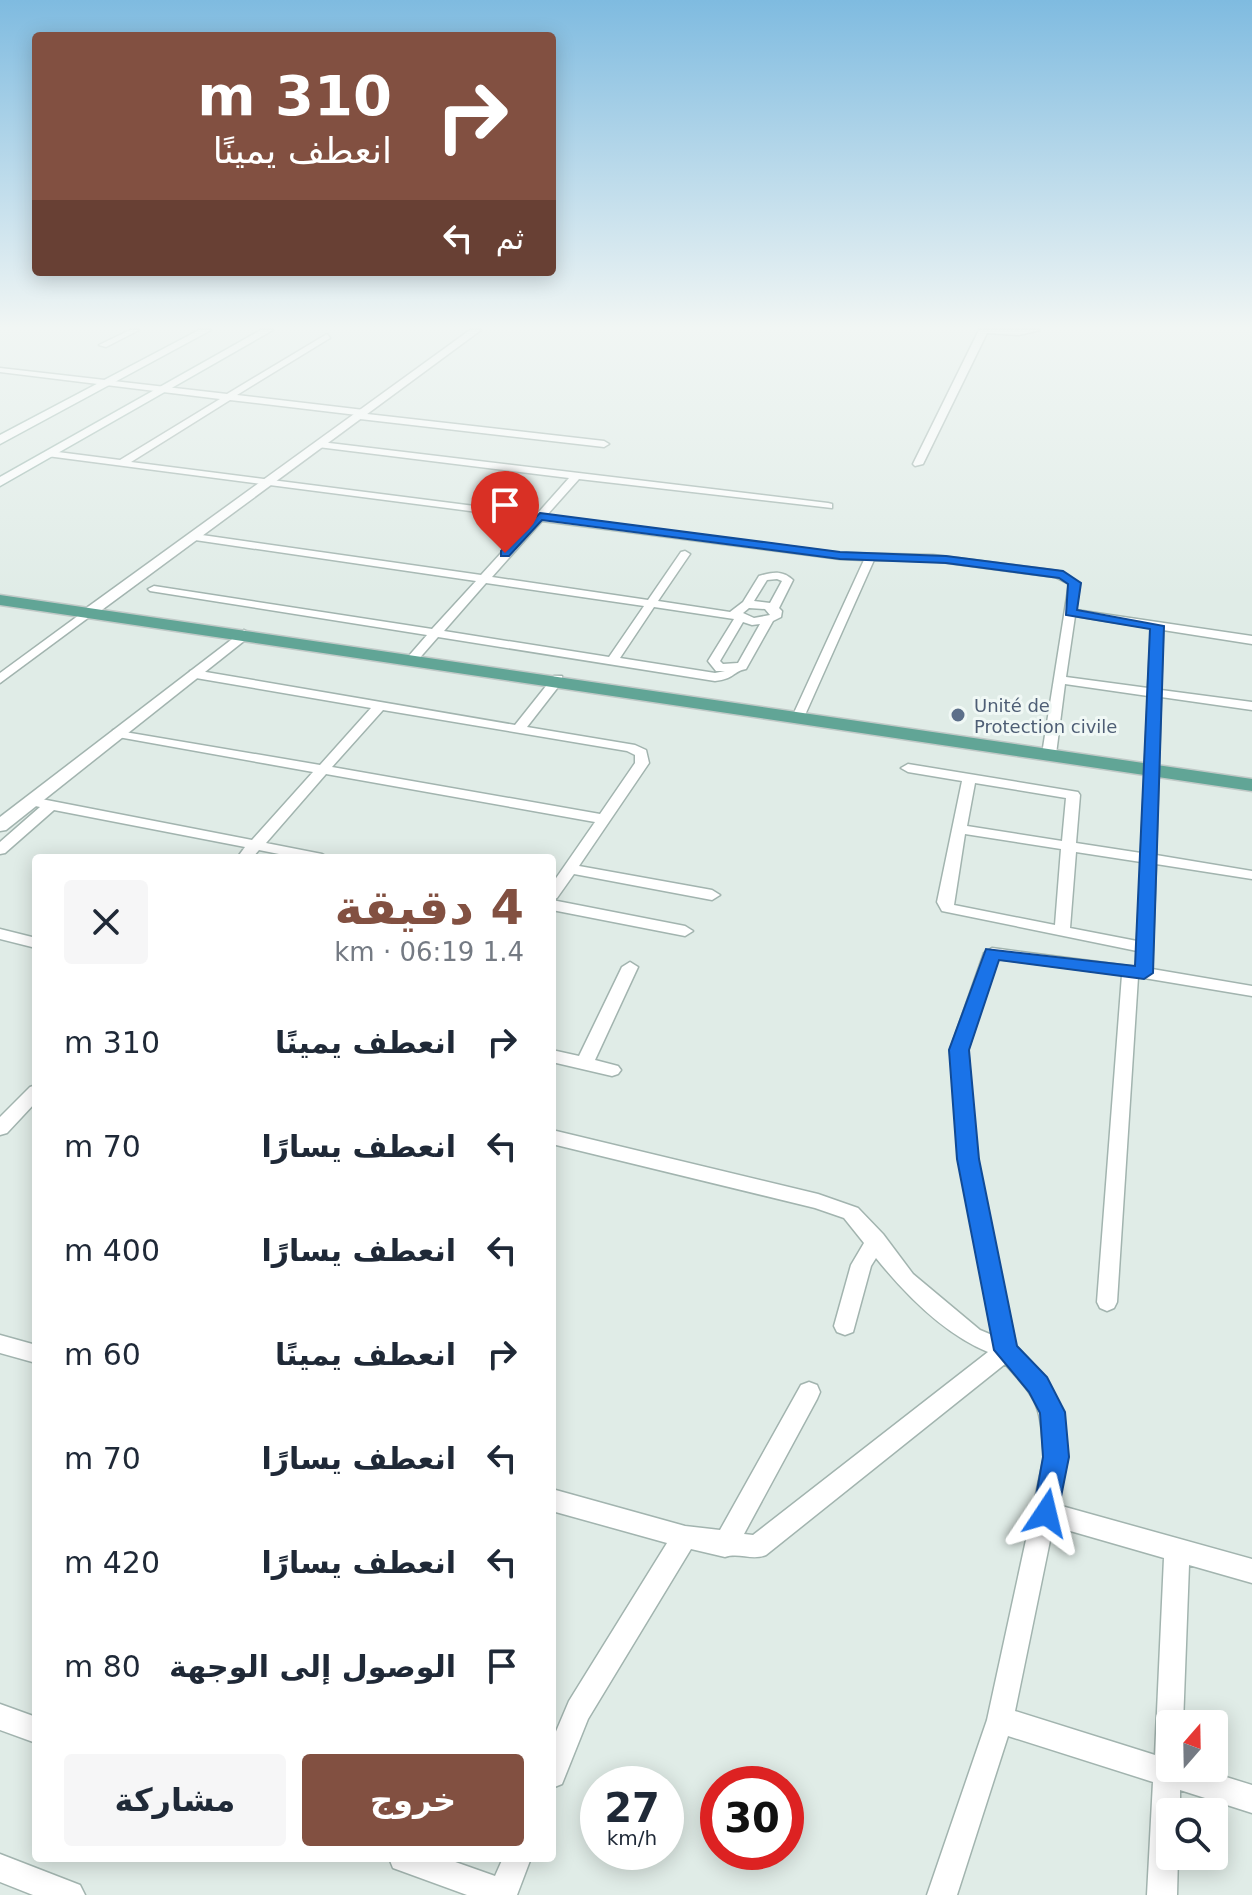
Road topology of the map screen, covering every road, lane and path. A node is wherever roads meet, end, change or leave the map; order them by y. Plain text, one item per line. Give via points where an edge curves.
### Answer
1 (40, 418) edge
2 (112, 418) edge
3 (194, 418) edge
4 (356, 418) edge
5 (398, 418) edge
6 (941, 418) edge
7 (0, 440) edge
8 (604, 444) dead end
9 (321, 445) junction
10 (50, 454) junction
11 (122, 463) junction
12 (918, 464) dead end
13 (577, 475) junction
14 (0, 482) edge
15 (270, 482) junction
16 (828, 506) dead end
17 (540, 517) junction
18 (200, 534) junction
19 (685, 554) dead end
20 (870, 558) junction
21 (485, 575) junction
22 (154, 589) dead end
23 (655, 598) junction
24 (0, 600) edge
25 (773, 608) junction
26 (742, 611) junction
27 (90, 612) junction
28 (1070, 612) junction
29 (767, 621) junction
30 (1157, 626) junction
31 (435, 633) junction
32 (244, 634) junction
33 (1252, 640) edge
34 (413, 658) junction
35 (612, 661) junction
36 (734, 670) junction
37 (194, 674) junction
38 (0, 679) edge
39 (558, 679) junction
40 (1060, 680) junction
41 (1154, 693) junction
42 (380, 705) junction
43 (1252, 706) edge
44 (799, 715) junction
45 (518, 729) junction
46 (118, 733) junction
47 (1049, 754) junction
48 (325, 768) junction
49 (908, 768) dead end
50 (1149, 769) junction
51 (969, 778) junction
52 (1252, 785) edge
53 (31, 801) junction
54 (51, 805) junction
55 (604, 819) junction
56 (0, 826) edge
57 (961, 829) junction
58 (256, 845) junction
59 (1071, 847) junction
60 (0, 850) edge
61 (248, 854) edge
62 (302, 854) edge
63 (1149, 858) junction
64 (570, 869) junction
65 (1252, 875) edge
66 (556, 889) edge
67 (712, 895) dead end
68 (556, 906) edge
69 (685, 931) dead end
70 (1062, 932) junction
71 (0, 934) edge
72 (32, 942) edge
73 (1145, 948) junction
74 (630, 967) dead end
75 (1137, 972) junction
76 (1252, 991) edge
77 (556, 1057) edge
78 (584, 1064) junction
79 (612, 1070) dead end
80 (32, 1095) edge
81 (0, 1128) edge
82 (556, 1138) edge
83 (876, 1240) junction
84 (1107, 1302) dead end
85 (845, 1326) dead end
86 (0, 1344) edge
87 (1006, 1350) junction
88 (32, 1353) edge
89 (809, 1392) dead end
90 (556, 1501) edge
91 (1046, 1513) junction
92 (685, 1537) junction
93 (725, 1545) junction
94 (1177, 1550) junction
95 (1252, 1571) edge
96 (1170, 1710) edge
97 (0, 1717) edge
98 (1000, 1720) junction
99 (32, 1729) edge
100 (556, 1764) edge
101 (1156, 1770) edge
102 (1167, 1782) edge
103 (1196, 1782) edge
104 (1252, 1799) edge
105 (414, 1862) edge
106 (515, 1862) edge
107 (0, 1868) edge
108 (502, 1894) edge
109 (70, 1895) edge
110 (942, 1895) edge
111 (1162, 1895) edge

1 - 7 main road
2 - 10 main road
3 - 11 street
4 - 9 street
5 - 8 street
6 - 12 street
9 - 13 street
9 - 15 street
10 - 11 street
10 - 14 main road
11 - 15 street
13 - 16 street
13 - 17 street
15 - 17 street
15 - 18 street
17 - 20 street
17 - 21 street
18 - 21 street
18 - 27 street
19 - 23 street
20 - 28 street via 933,558 1063,575 1075,583
20 - 44 street
21 - 23 street
21 - 31 street
22 - 31 street
23 - 26 street
23 - 35 street
24 - 27 main road
25 - 26 street
25 - 26 street via 788,580 783,577 763,578
25 - 29 street via 777,614
26 - 29 street
26 - 36 street via 714,661
27 - 32 main road
27 - 38 street
28 - 30 street
28 - 40 street
29 - 36 street via 742,666
30 - 33 street
30 - 41 street
31 - 34 street
31 - 35 street
32 - 34 main road
32 - 37 street
34 - 39 main road
35 - 36 street via 715,677
37 - 42 street
37 - 46 street
39 - 44 main road
39 - 45 street
40 - 41 street
40 - 47 street
41 - 43 street
41 - 50 street
42 - 45 street
42 - 48 street
44 - 47 main road
45 - 55 street via 630,748 644,756
46 - 48 street
46 - 53 street
47 - 50 main road
48 - 55 street
48 - 58 street
49 - 51 street
50 - 52 main road
50 - 63 street
51 - 57 street
51 - 59 street via 1073,795
53 - 54 street
53 - 56 street
54 - 58 street
54 - 60 street
55 - 64 street
57 - 59 street
57 - 70 street via 947,908
58 - 61 street
58 - 62 street
59 - 63 street
59 - 70 street
63 - 65 street
63 - 73 street
64 - 66 street
64 - 67 street
68 - 69 street
70 - 73 street
71 - 72 street
73 - 75 street
74 - 78 street
75 - 76 street
75 - 84 street
75 - 87 street via 1000,952 989,956 959,1050 968,1159
77 - 78 street
78 - 79 street
80 - 81 street
82 - 83 street via 818,1201 851,1213
83 - 85 street via 861,1265
83 - 87 street via 906,1280 972,1336
86 - 88 street
87 - 91 street via 1038,1385 1052,1412 1056,1457
87 - 93 street via 767,1542 757,1547
89 - 93 street
90 - 92 street
91 - 94 street
91 - 98 street
92 - 93 street
92 - 100 street via 578,1710
94 - 95 street
94 - 96 street
97 - 99 street
98 - 101 street
98 - 110 street
102 - 111 street
103 - 104 street
105 - 108 street
106 - 108 street
107 - 109 street

